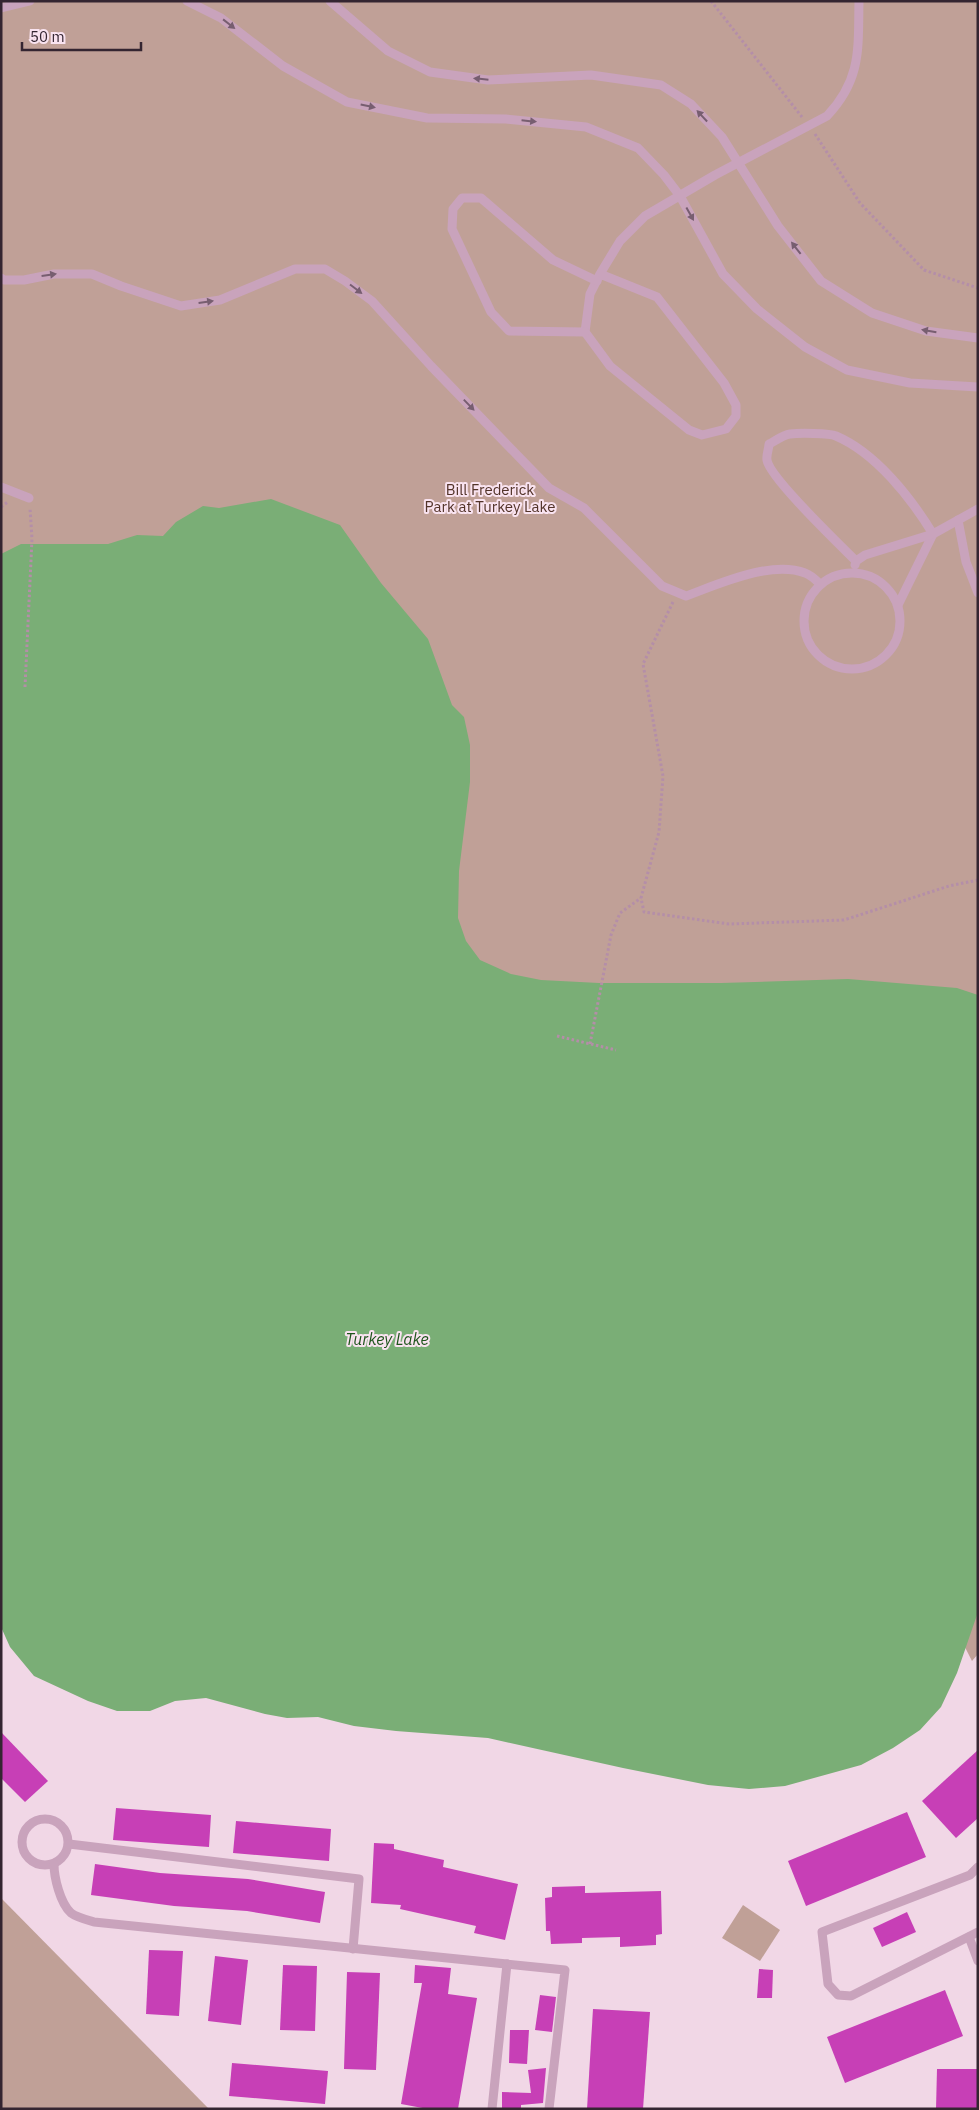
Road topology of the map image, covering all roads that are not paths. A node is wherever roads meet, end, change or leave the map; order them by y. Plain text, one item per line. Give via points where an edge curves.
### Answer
1 (30, 1) edge
2 (187, 1) edge
3 (330, 1) edge
4 (859, 1) edge
5 (1, 8) edge
6 (739, 162) junction
7 (680, 196) junction
8 (599, 277) junction
9 (1, 278) edge
10 (585, 332) junction
11 (978, 338) edge
12 (978, 386) edge
13 (1, 486) edge
14 (29, 498) road end
15 (978, 510) edge
16 (958, 520) junction
17 (933, 534) junction
18 (856, 561) junction
19 (853, 572) junction
20 (820, 584) junction
21 (978, 593) edge
22 (898, 605) junction
23 (69, 1844) junction
24 (54, 1864) junction
25 (978, 1867) edge
26 (978, 1932) edge
27 (969, 1937) junction
28 (353, 1949) junction
29 (978, 1961) edge
30 (507, 1964) junction
31 (492, 2109) edge
32 (549, 2109) edge

1 - 5 lane
2 -> 7 lane via 221,18 283,66 347,102 427,118 506,119 586,126 638,148
6 -> 3 lane via 722,137 691,104 661,85 591,75 488,80 430,72 388,51
4 - 6 lane via 858,54 852,79 841,101 827,116
6 - 7 lane
11 -> 6 lane via 926,331 872,313 821,281 778,226
7 - 8 lane via 645,216 620,240
7 -> 12 lane via 723,274 757,309 805,347 847,370 910,383
8 - 10 lane via 588,304
8 - 10 lane via 553,260 481,198 462,198 453,209 452,229 491,312 509,331
8 - 10 lane via 657,297 724,383 736,405 736,416 726,429 702,435 689,430 610,366
9 -> 20 lane via 24,280 54,274 92,274 181,306 220,300 295,269 325,269 372,301 550,488 584,508 662,586 686,596 765,571 791,570 806,573
13 - 14 lane
15 - 16 lane
16 - 17 lane
16 - 21 lane via 966,562
17 - 18 lane via 865,555
17 - 18 lane via 914,504 876,463 856,447 834,435 789,434 770,444 767,460 773,474
17 - 22 lane
18 - 19 lane
19 - 20 lane
19 - 22 lane via 866,574 885,585
20 - 22 lane via 811,594 803,619 804,634 820,658 842,669 858,669 878,662 893,648 898,636
23 - 24 lane via 64,1856
23 - 24 lane via 65,1828 55,1820 45,1818 28,1826 23,1838 24,1852 36,1863
23 - 28 lane via 360,1879
24 - 28 lane via 60,1894 71,1913 94,1922
25 - 27 lane via 970,1875 822,1932 828,1984 838,1995 851,1996
26 - 27 lane
27 - 29 lane
28 - 30 lane
30 - 31 lane
30 - 32 lane via 565,1970

